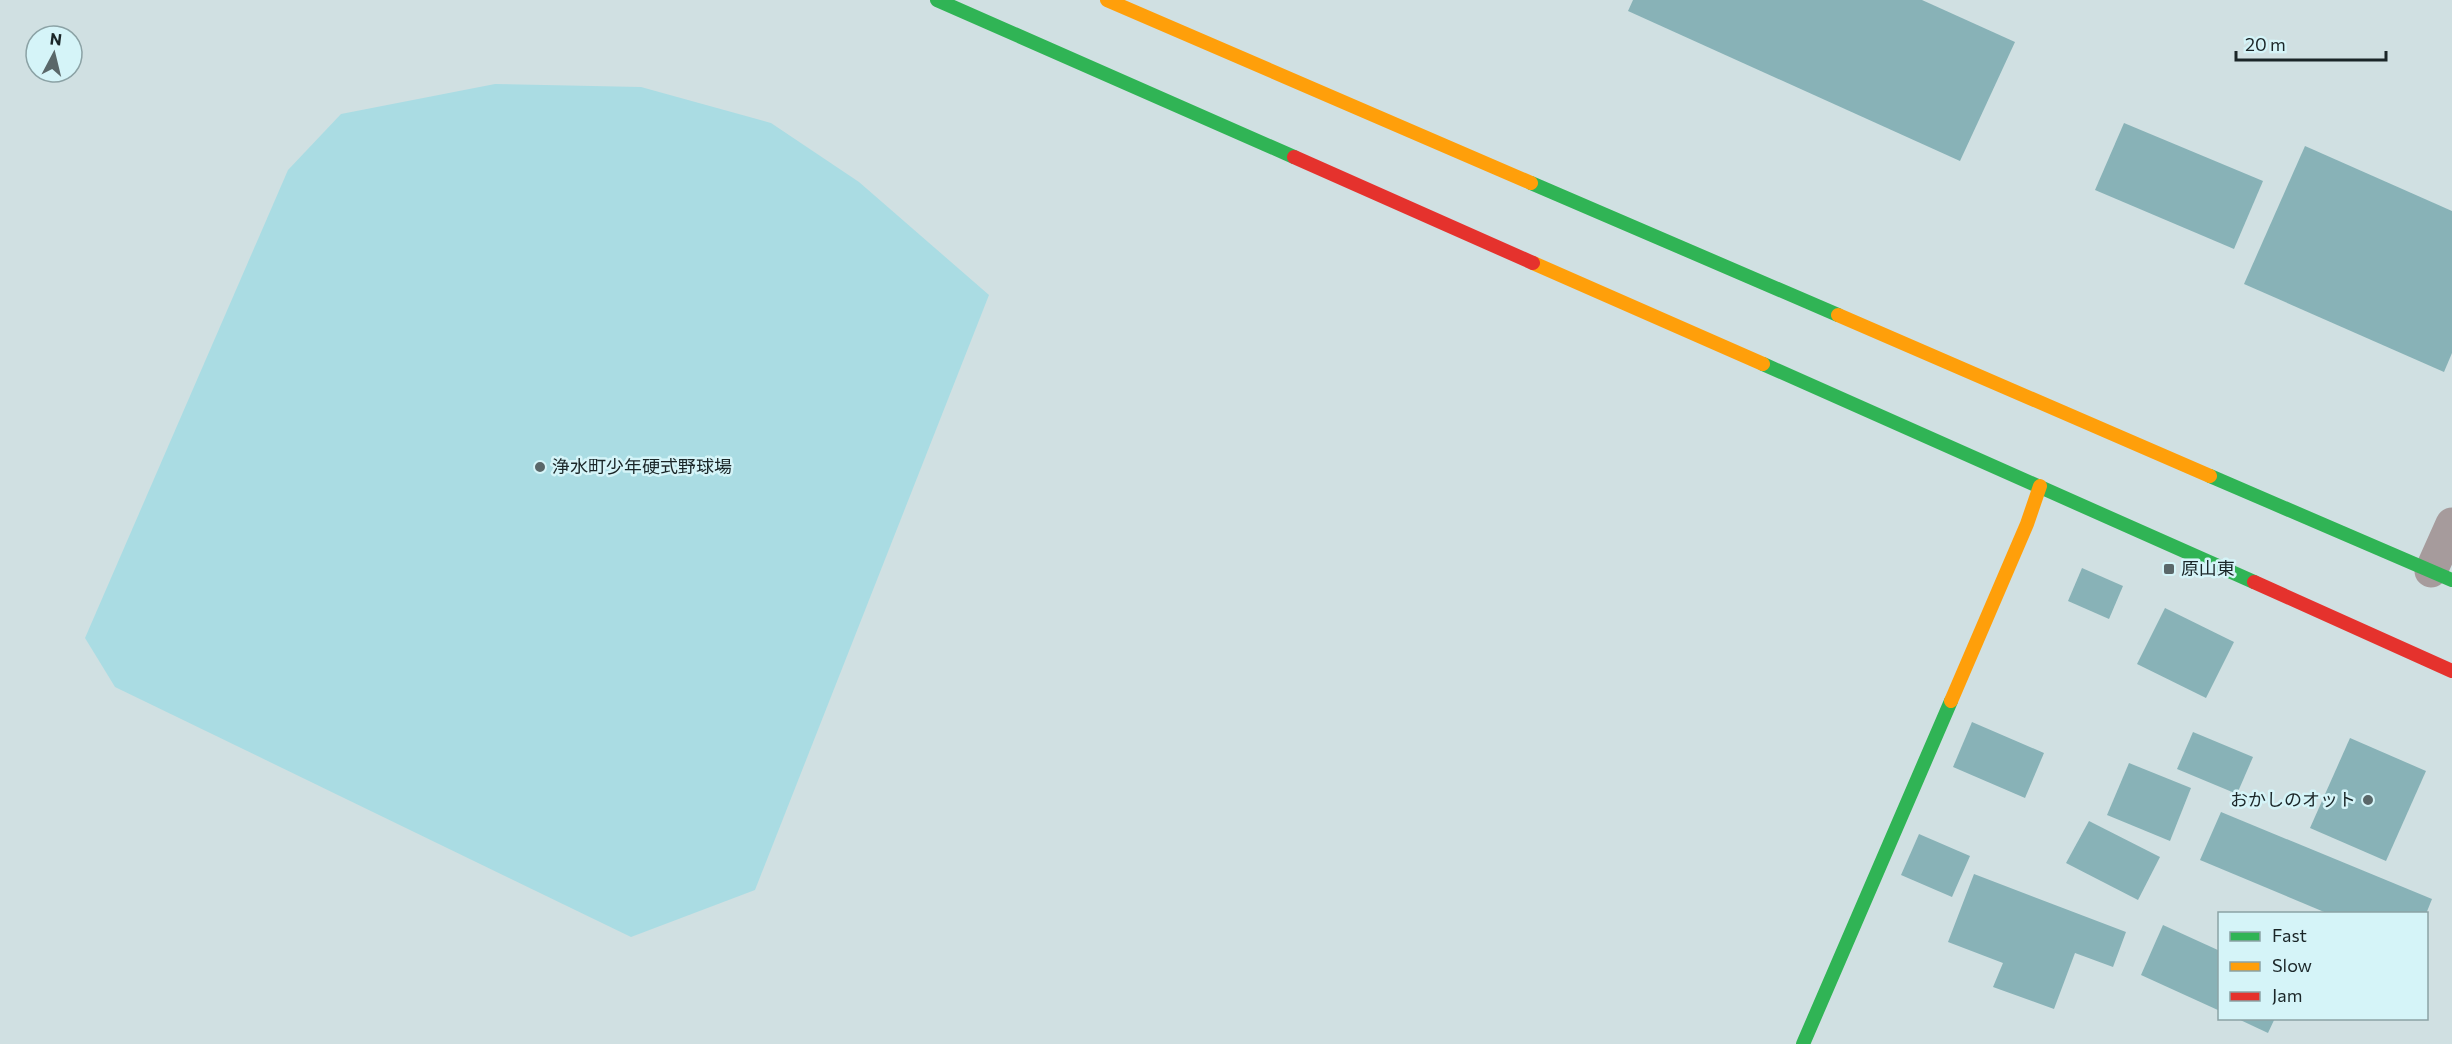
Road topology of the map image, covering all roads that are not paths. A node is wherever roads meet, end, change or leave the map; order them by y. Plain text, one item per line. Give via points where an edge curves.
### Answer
1 (937, 0) edge
2 (1107, 0) edge
3 (2040, 486) junction
4 (2452, 524) edge
5 (2441, 576) edge
6 (2452, 671) edge
7 (1803, 1044) edge

1 - 3 street
2 - 5 street
3 - 6 street
3 - 7 street
4 - 5 street

